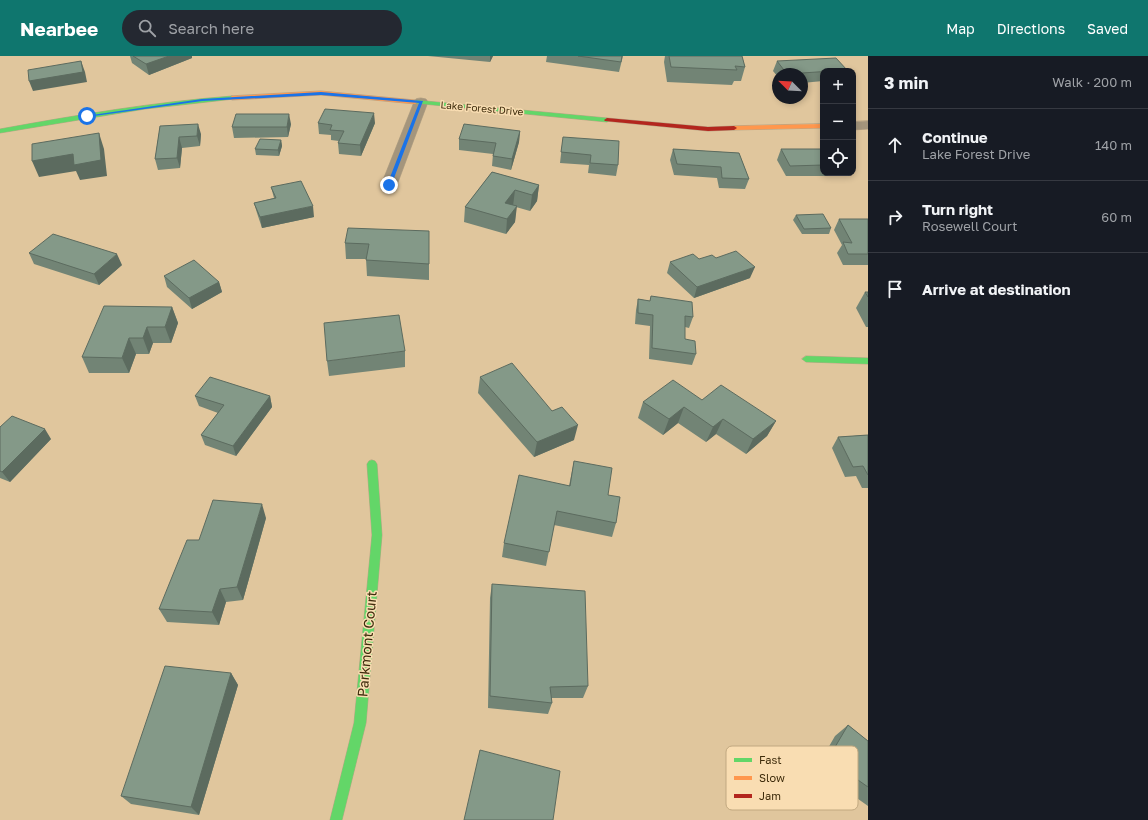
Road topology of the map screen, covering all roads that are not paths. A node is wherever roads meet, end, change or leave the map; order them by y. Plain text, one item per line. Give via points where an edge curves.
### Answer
1 (421, 102) junction
2 (820, 126) edge
3 (0, 131) edge
4 (389, 185) dead end
5 (806, 359) dead end
6 (868, 361) edge
7 (372, 464) dead end
8 (336, 820) edge

1 - 2 street, Lake Forest Drive via 708,130
1 - 3 street, Lake Forest Drive via 321,93 202,100
1 - 4 street
5 - 6 street
7 - 8 street, Parkmont Court via 377,535 360,723

